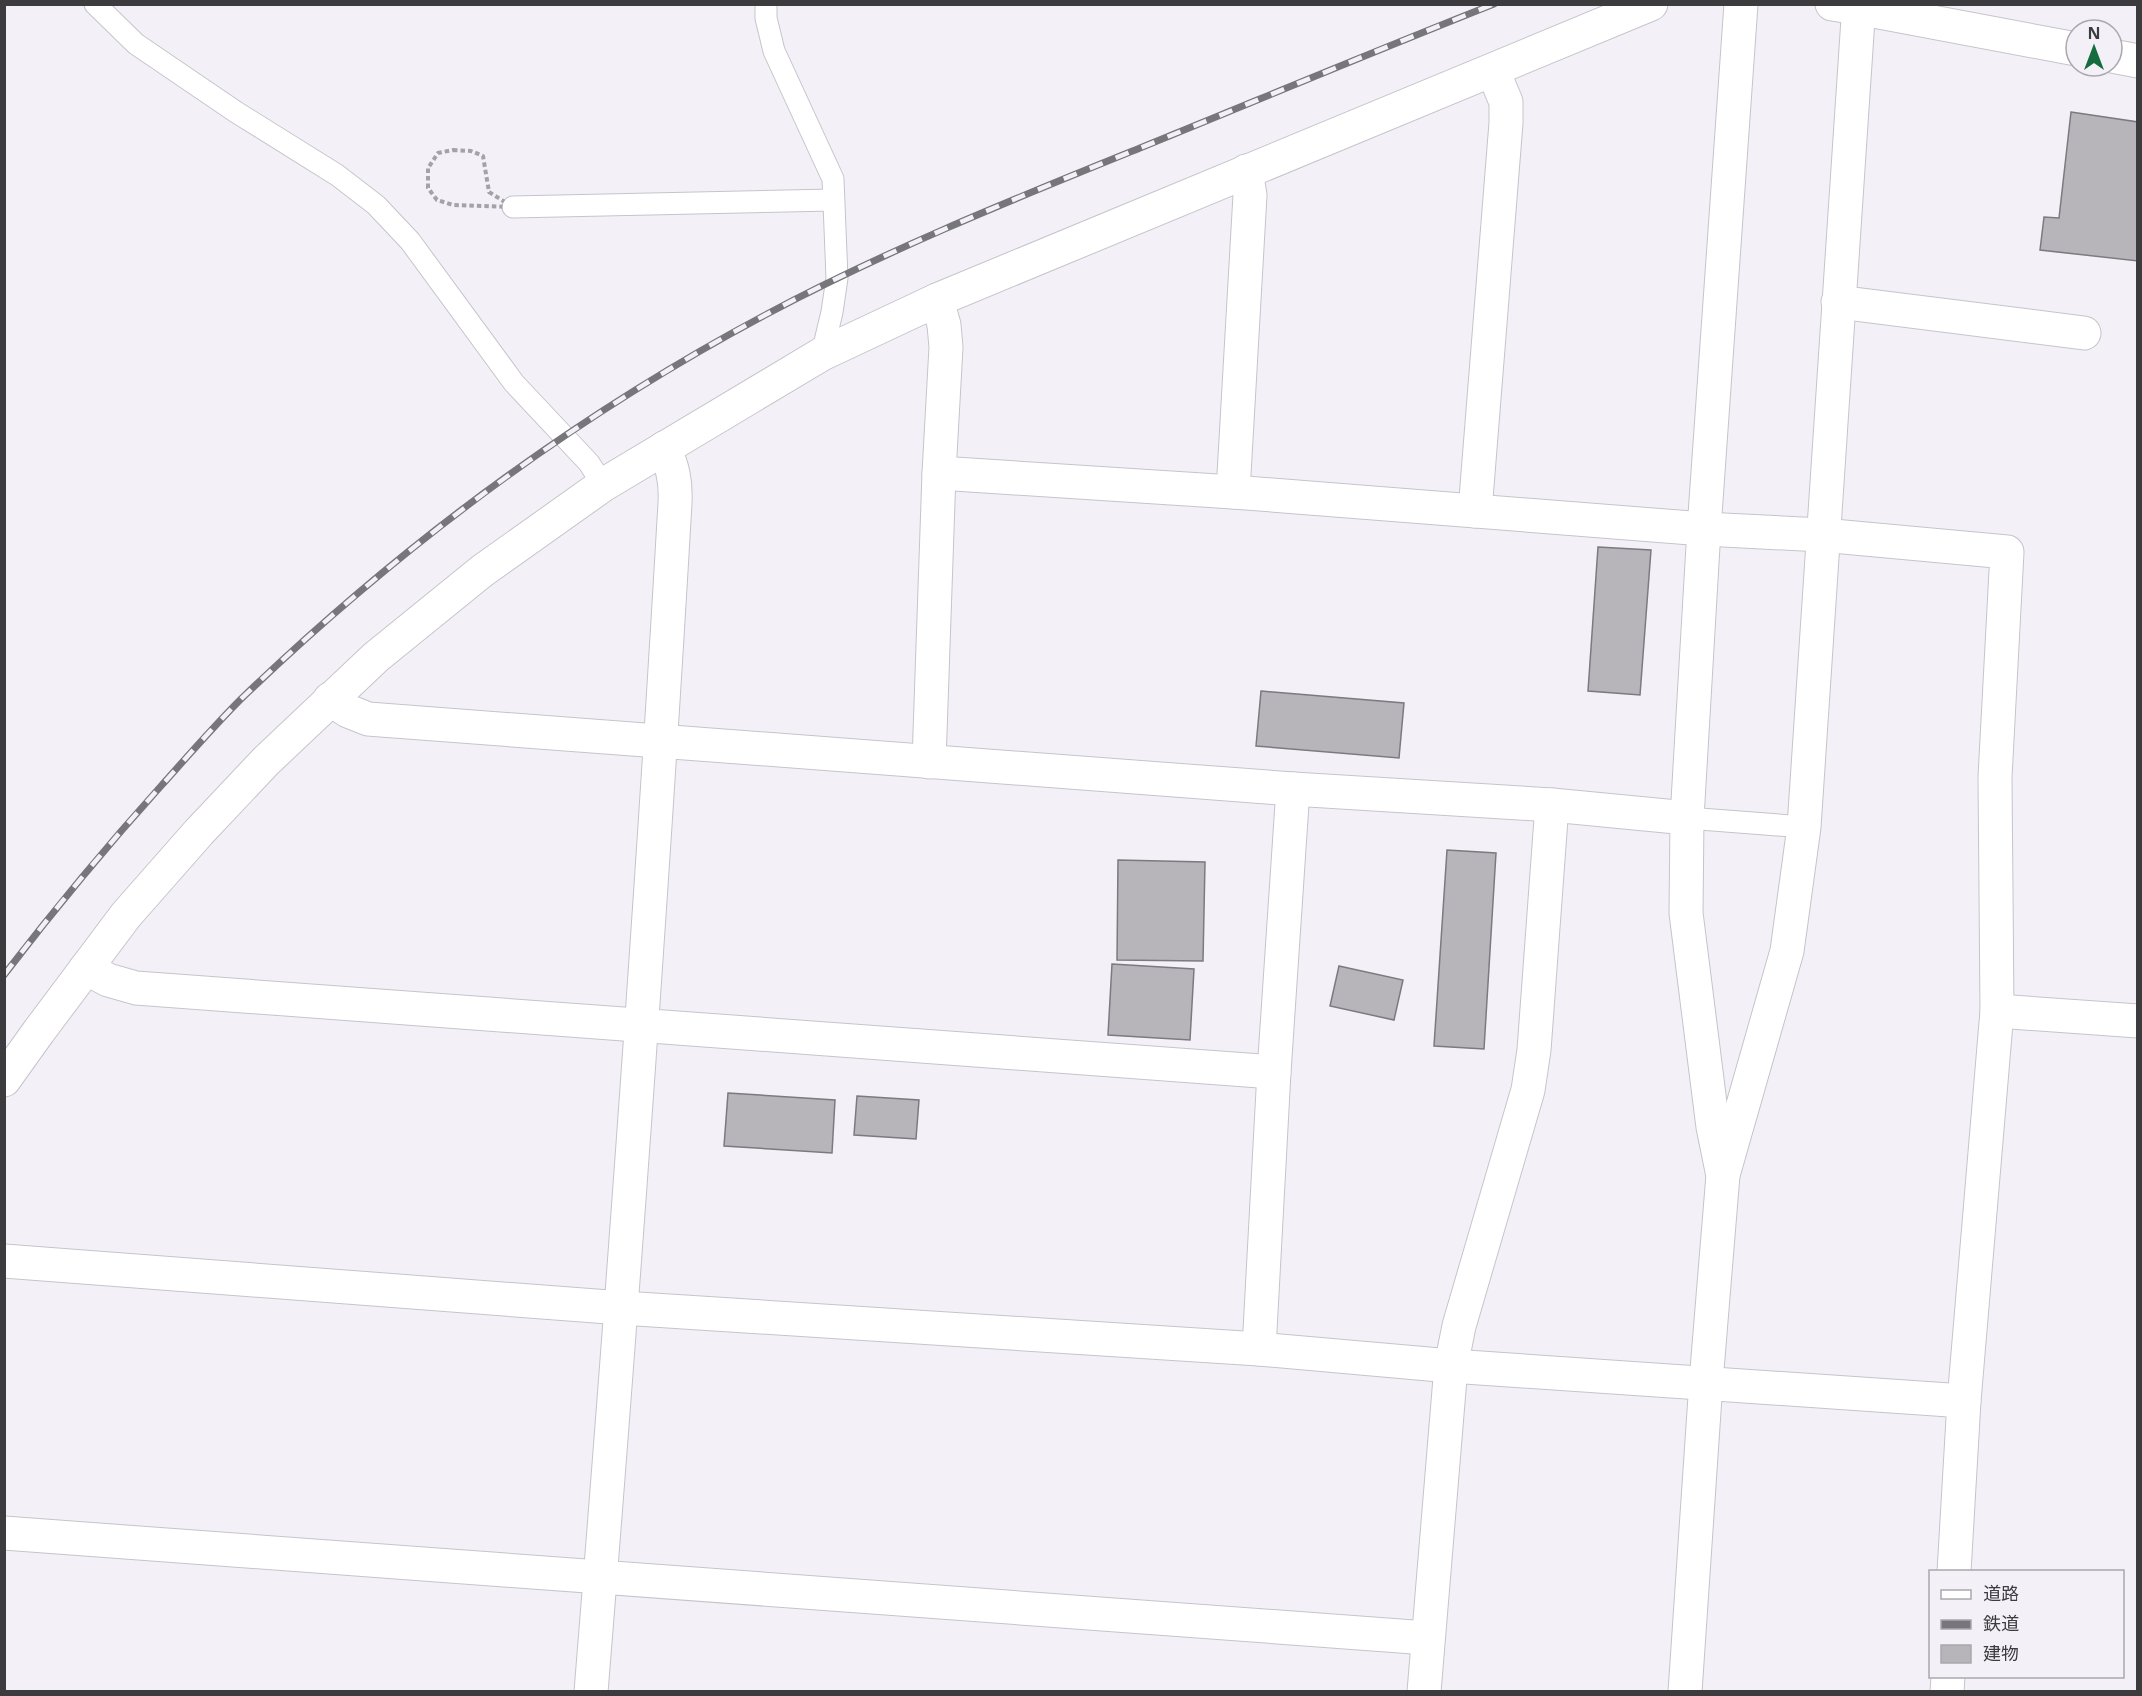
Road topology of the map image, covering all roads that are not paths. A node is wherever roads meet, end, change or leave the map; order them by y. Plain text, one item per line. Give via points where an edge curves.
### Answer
1 (95, 4) edge
2 (766, 4) edge
3 (1651, 4) edge
4 (1741, 4) edge
5 (1850, 6) edge
6 (2064, 47) edge
7 (1493, 71) junction
8 (1246, 171) junction
9 (833, 200) junction
10 (513, 207) road end
11 (937, 300) junction
12 (1838, 302) junction
13 (2084, 333) dead end
14 (822, 354) junction
15 (664, 448) junction
16 (939, 473) junction
17 (603, 485) junction
18 (1233, 492) junction
19 (1475, 511) junction
20 (1704, 529) junction
21 (1822, 535) junction
22 (330, 699) junction
23 (661, 741) junction
24 (929, 762) junction
25 (1293, 789) junction
26 (1552, 805) junction
27 (1687, 818) junction
28 (1804, 827) junction
29 (86, 968) junction
30 (1997, 1011) junction
31 (2138, 1021) edge
32 (641, 1024) junction
33 (1274, 1072) junction
34 (4, 1080) edge
35 (1723, 1175) junction
36 (4, 1261) edge
37 (622, 1308) junction
38 (1259, 1349) junction
39 (1450, 1366) junction
40 (1706, 1382) junction
41 (1964, 1401) junction
42 (4, 1533) edge
43 (1954, 1570) edge
44 (600, 1578) junction
45 (1427, 1638) junction
46 (591, 1692) edge
47 (1424, 1692) edge
48 (1684, 1692) edge

1 - 17 lane via 136,45 337,175 376,205 410,242 514,382 589,463
2 - 9 lane via 774,51 833,179
3 - 7 street
4 - 20 street
5 - 6 street
5 - 12 street
7 - 8 street
7 - 19 street via 1506,102 1506,123
8 - 11 street
8 - 18 street via 1250,195
9 - 10 lane
9 - 14 lane via 837,278
11 - 14 street
11 - 16 street via 946,347
12 - 13 street
12 - 21 street
14 - 15 street
15 - 17 street
15 - 23 street via 676,484
16 - 18 street
16 - 24 street
17 - 22 street via 482,571
18 - 19 street
19 - 20 street
20 - 21 street
20 - 27 street
21 - 28 street
21 - 30 street via 2007,552 1995,777
22 - 23 street via 368,719
22 - 29 street via 199,832 126,915
23 - 24 street
23 - 32 street
24 - 25 street
25 - 26 street
25 - 33 street
26 - 27 street
26 - 39 street via 1528,1090
27 - 28 lane
27 - 35 street via 1686,913 1713,1127
28 - 35 street via 1787,951
29 - 32 street via 136,988
29 - 34 street
30 - 31 street
30 - 41 street
32 - 33 street
32 - 37 street
33 - 38 street
35 - 40 street
36 - 37 street
37 - 38 street
37 - 44 street
38 - 39 street
39 - 40 street
39 - 45 street
40 - 41 street
40 - 48 street
41 - 43 street
42 - 44 street
44 - 45 street
44 - 46 street
45 - 47 street

